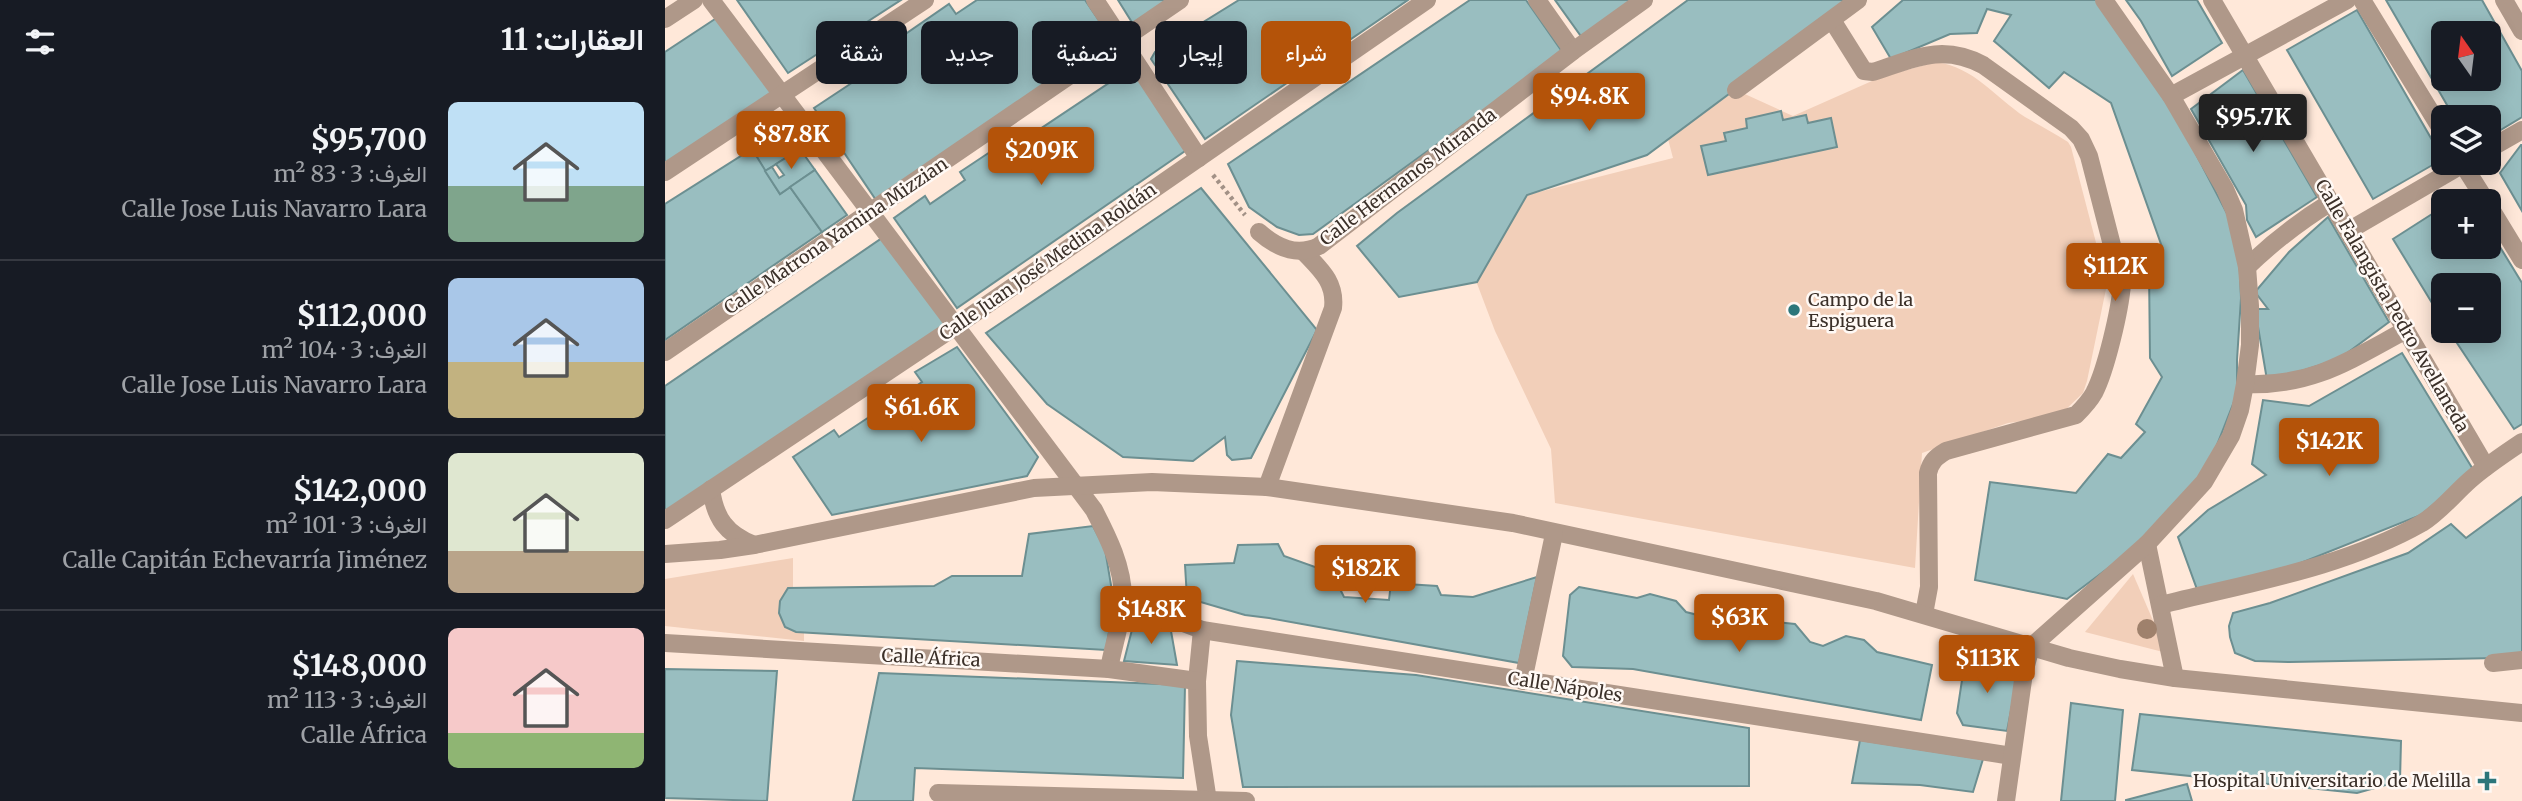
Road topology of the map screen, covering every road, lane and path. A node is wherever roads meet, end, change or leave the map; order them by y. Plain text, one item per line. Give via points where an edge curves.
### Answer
1 (694, 0) edge
2 (711, 0) edge
3 (925, 0) edge
4 (1095, 0) edge
5 (1180, 0) edge
6 (1427, 0) edge
7 (1537, 0) edge
8 (1644, 0) edge
9 (1858, 0) edge
10 (2104, 0) edge
11 (2212, 0) edge
12 (2347, 0) edge
13 (2362, 0) edge
14 (2504, 0) edge
15 (665, 19) edge
16 (1832, 20) junction
17 (1109, 21) edge
18 (1141, 26) edge
19 (2522, 31) edge
20 (1573, 51) junction
21 (2245, 55) junction
22 (1141, 70) edge
23 (1057, 84) edge
24 (1736, 90) dead end
25 (782, 94) junction
26 (2171, 96) junction
27 (2431, 112) edge
28 (2522, 130) edge
29 (2501, 142) edge
30 (1199, 158) junction
31 (665, 172) edge
32 (2443, 175) edge
33 (2331, 202) junction
34 (871, 213) junction
35 (2501, 226) edge
36 (2348, 231) junction
37 (1259, 232) joint
38 (1304, 252) junction
39 (2522, 260) edge
40 (2247, 267) junction
41 (956, 326) junction
42 (2406, 330) junction
43 (665, 352) edge
44 (2245, 384) junction
45 (2522, 442) edge
46 (2486, 467) junction
47 (1267, 487) junction
48 (1076, 488) junction
49 (711, 489) junction
50 (665, 520) edge
51 (1554, 534) junction
52 (754, 544) junction
53 (2147, 544) junction
54 (665, 554) edge
55 (1123, 600) junction
56 (2161, 605) junction
57 (1924, 614) junction
58 (1202, 630) junction
59 (665, 643) edge
60 (2031, 647) junction
61 (2522, 660) edge
62 (2493, 663) dead end
63 (1109, 669) junction
64 (2175, 678) junction
65 (1197, 681) junction
66 (1523, 681) junction
67 (2522, 713) edge
68 (2012, 755) junction
69 (938, 793) dead end
70 (1208, 800) edge
71 (1246, 801) edge
72 (2006, 801) edge

1 - 15 street
2 - 25 street
3 - 25 street
4 - 17 street
5 - 18 street, Calle Matrona Yamina Mizzian
6 - 30 street, Calle Juan José Medina Roldán
7 - 20 street
8 - 20 street, Calle Hermanos Miranda
9 - 16 street
10 - 26 street
11 - 21 street, Calle Falangista Pedro Avellaneda
12 - 21 street
13 - 27 street
14 - 19 street
16 - 24 street
16 - 57 street via 1868,73 1930,54 1967,56 2071,128 2089,156 2122,284 2097,386 2076,415 1946,451 1931,463 1929,587
20 - 38 street, Calle Hermanos Miranda via 1319,246
21 - 26 street
21 - 33 street, Calle Falangista Pedro Avellaneda
22 - 30 street
23 - 34 street, Calle Matrona Yamina Mizzian
25 - 31 street
25 - 34 street
26 - 40 street via 2225,189
28 - 29 street
30 - 37 path
30 - 41 street, Calle Juan José Medina Roldán
32 - 36 street
33 - 36 street, Calle Falangista Pedro Avellaneda
33 - 40 street via 2282,235
34 - 41 street
34 - 43 street, Calle Matrona Yamina Mizzian
35 - 39 street
36 - 42 street, Calle Falangista Pedro Avellaneda
37 - 38 street via 1287,250
38 - 47 street via 1331,284 1333,308
40 - 44 street via 2250,345
41 - 48 street
41 - 49 street, Calle Juan José Medina Roldán
42 - 44 street via 2309,379
42 - 46 street, Calle Falangista Pedro Avellaneda
44 - 53 street via 2240,410 2219,460
45 - 46 street
46 - 56 street via 2425,521 2394,536 2313,567
47 - 48 street via 1152,482
47 - 51 street via 1513,523
48 - 52 street via 1016,490
48 - 55 street via 1107,534 1117,560
49 - 50 street, Calle Juan José Medina Roldán
49 - 52 street via 713,505 728,531
51 - 57 street
51 - 66 street
52 - 54 street
53 - 56 street
53 - 60 street
55 - 58 street, Calle Nápoles
55 - 63 street
56 - 64 street
57 - 60 street
58 - 65 street
58 - 66 street, Calle Nápoles
59 - 63 street, Calle África
60 - 64 street via 2120,670
60 - 68 street
61 - 62 street
63 - 65 street, Calle África
64 - 67 street
65 - 70 street via 1198,736
66 - 68 street, Calle Nápoles
68 - 72 street
69 - 70 street
70 - 71 street

